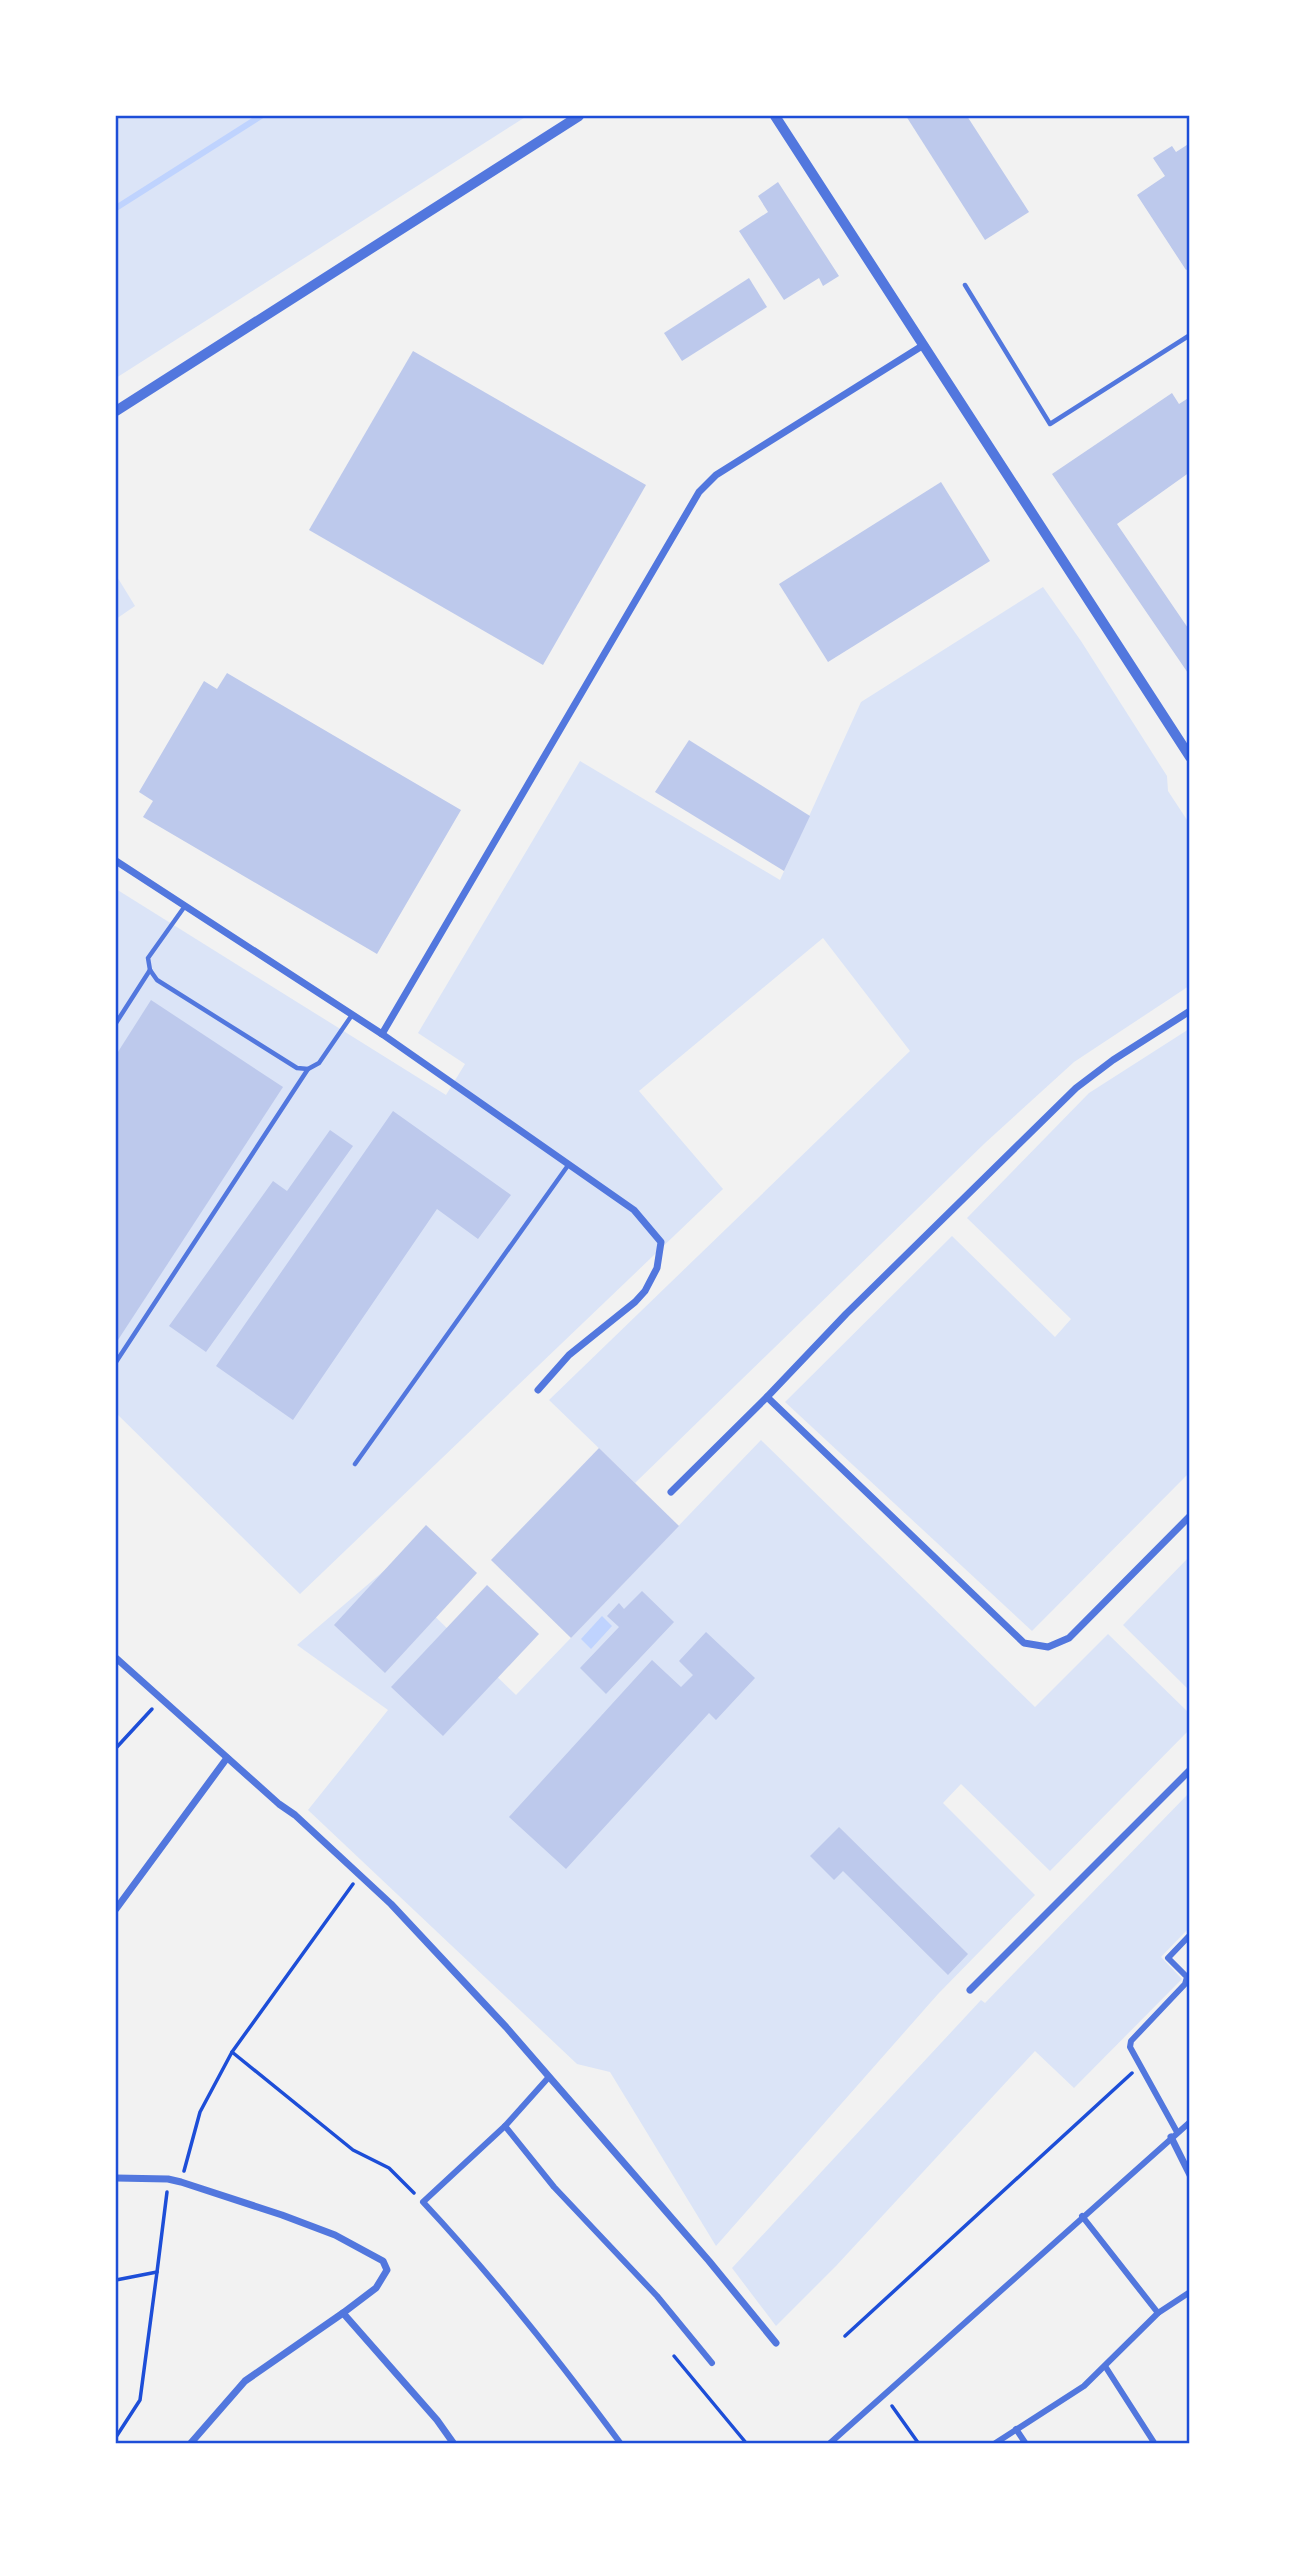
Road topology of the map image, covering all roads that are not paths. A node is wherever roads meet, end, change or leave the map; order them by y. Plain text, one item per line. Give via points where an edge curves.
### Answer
1 (579, 116) edge
2 (775, 116) edge
3 (965, 285) dead end
4 (1189, 335) edge
5 (922, 346) junction
6 (116, 411) edge
7 (1189, 757) edge
8 (116, 861) edge
9 (185, 906) junction
10 (150, 970) junction
11 (1189, 1011) edge
12 (352, 1015) junction
13 (116, 1023) edge
14 (382, 1034) junction
15 (308, 1069) junction
16 (570, 1164) junction
17 (116, 1362) edge
18 (538, 1390) dead end
19 (767, 1397) junction
20 (355, 1464) dead end
21 (671, 1492) dead end
22 (1189, 1516) edge
23 (116, 1658) edge
24 (227, 1758) junction
25 (1189, 1770) edge
26 (116, 1909) edge
27 (1189, 1935) edge
28 (970, 1990) dead end
29 (548, 2078) junction
30 (1189, 2122) edge
31 (505, 2126) junction
32 (1174, 2134) junction
33 (1189, 2175) edge
34 (116, 2178) edge
35 (1082, 2216) junction
36 (1187, 2294) edge
37 (1189, 2304) edge
38 (343, 2313) junction
39 (1158, 2314) junction
40 (776, 2343) dead end
41 (712, 2363) dead end
42 (1105, 2365) junction
43 (1016, 2429) junction
44 (190, 2444) edge
45 (454, 2444) edge
46 (621, 2444) edge
47 (829, 2444) edge
48 (994, 2444) edge
49 (1026, 2444) edge
50 (1155, 2444) edge

1 - 6 street
2 - 5 street
3 - 4 lane via 1050,424
5 - 7 street
5 - 14 street via 716,475 699,492
8 - 9 street
9 - 10 lane via 148,958
9 - 12 street
10 - 13 lane
10 - 15 lane via 157,980 297,1068
11 - 19 street via 1076,1088
12 - 14 street
12 - 15 lane via 319,1063
14 - 16 street
15 - 17 lane
16 - 18 street via 634,1210 661,1241 657,1268 645,1291 569,1355
16 - 20 lane
19 - 21 street
19 - 22 street via 1024,1643 1048,1647 1069,1638
23 - 24 street
24 - 26 street
24 - 29 street via 391,1904
25 - 28 street
27 - 32 street via 1168,1958 1187,1977 1185,1984 1131,2041 1131,2053
29 - 31 street
29 - 40 street
30 - 32 street
31 - 41 street
31 - 46 street via 423,2202 467,2249
32 - 33 street
32 - 35 street
34 - 38 street via 181,2182 304,2222 383,2261 387,2270 376,2288
35 - 39 street
35 - 47 street
36 - 37 street
36 - 39 street
38 - 44 street via 245,2381
38 - 45 street
39 - 42 street
42 - 43 street via 1084,2386
42 - 50 street
43 - 48 street
43 - 49 street

